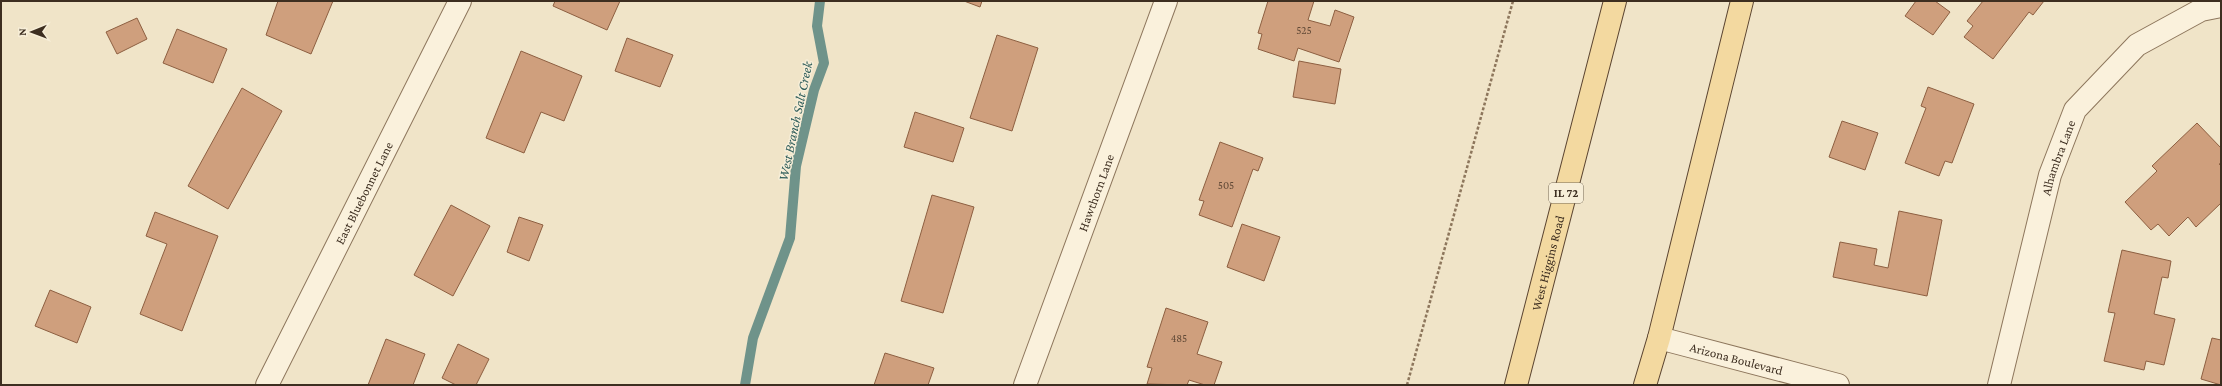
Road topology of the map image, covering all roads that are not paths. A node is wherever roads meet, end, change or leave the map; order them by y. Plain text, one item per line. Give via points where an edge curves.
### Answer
1 (460, 1) edge
2 (1166, 1) edge
3 (1616, 1) edge
4 (1742, 1) edge
5 (2221, 6) edge
6 (1659, 338) junction
7 (267, 385) edge
8 (1025, 385) edge
9 (1516, 385) edge
10 (1645, 385) edge
11 (1838, 385) edge
12 (1999, 385) edge

1 - 7 street, East Bluebonnet Lane
2 - 8 street, Hawthorn Lane
3 - 9 main road, West Higgins Road / IL 72
4 - 6 main road
5 - 12 street, Alhambra Lane via 2201,10 2137,45 2075,110 2050,175
6 - 10 main road
6 - 11 street, Arizona Boulevard

